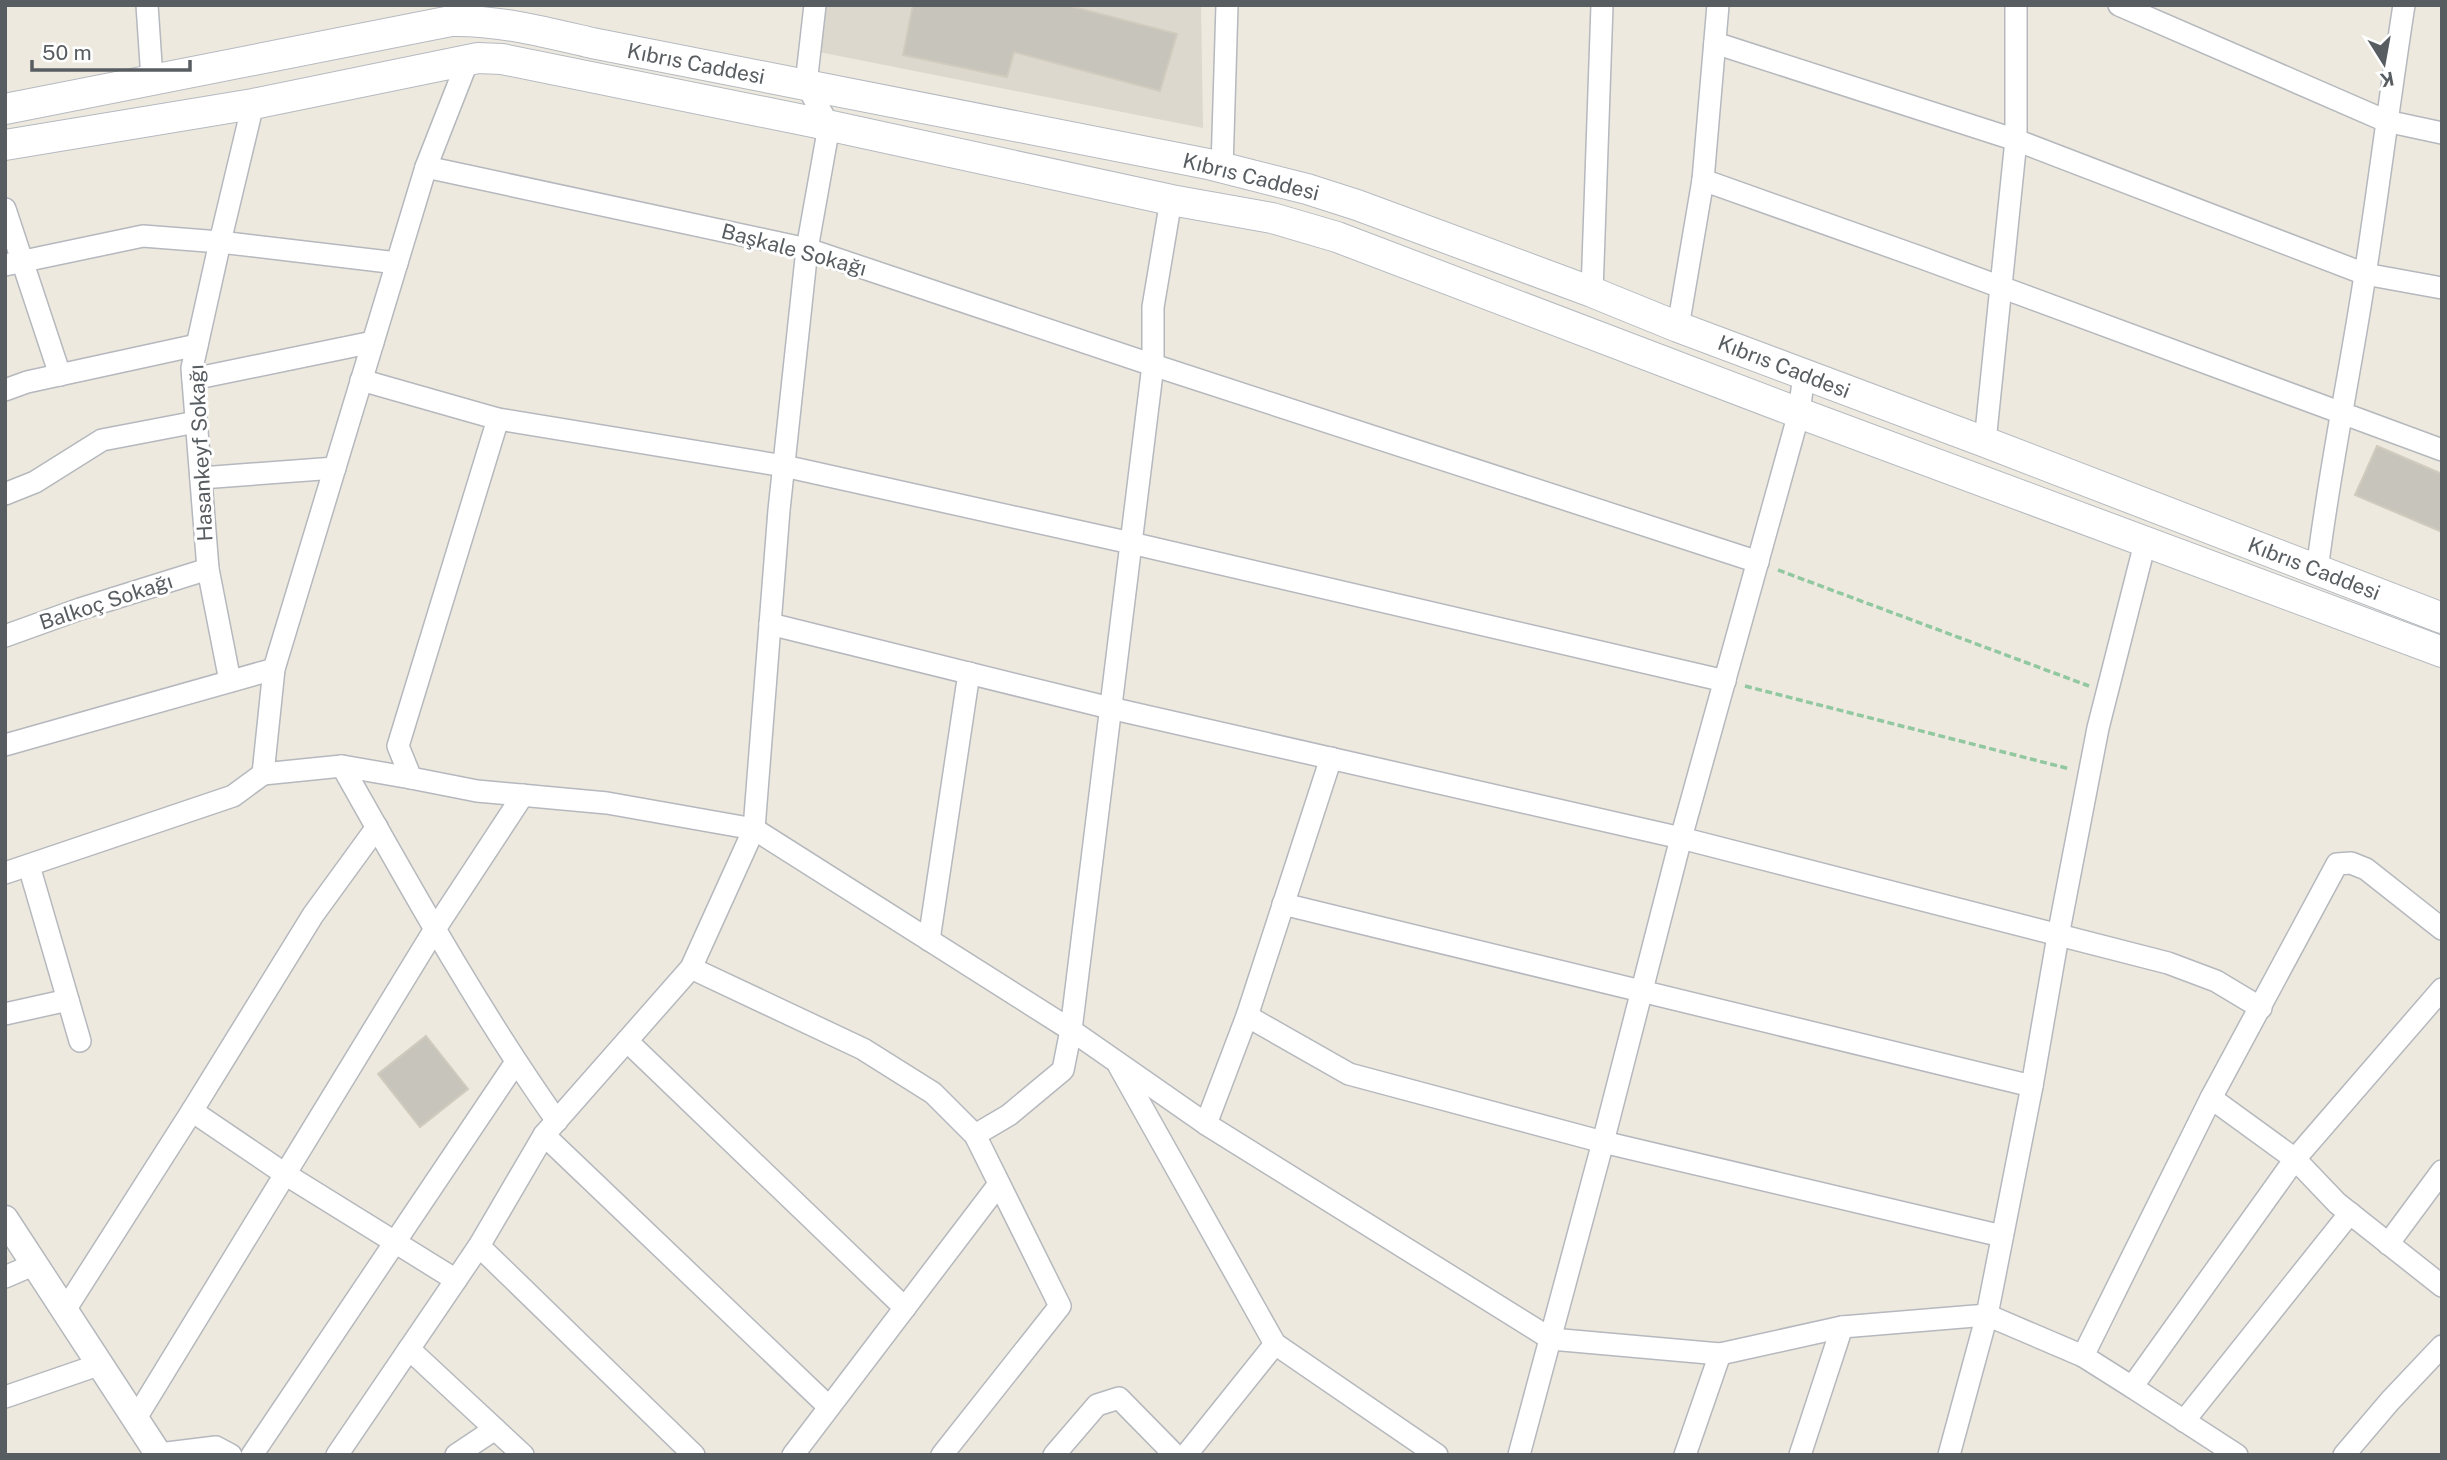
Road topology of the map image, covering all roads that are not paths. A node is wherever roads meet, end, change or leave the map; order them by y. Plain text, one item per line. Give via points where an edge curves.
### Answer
1 (147, 5) edge
2 (815, 5) edge
3 (1227, 5) edge
4 (1602, 5) edge
5 (1718, 5) edge
6 (2016, 5) edge
7 (2119, 5) edge
8 (2404, 5) edge
9 (1715, 43) junction
10 (468, 60) junction
11 (152, 79) junction
12 (806, 84) junction
13 (253, 104) junction
14 (5, 109) edge
15 (2386, 121) junction
16 (829, 126) junction
17 (2442, 133) edge
18 (2016, 139) junction
19 (5, 145) edge
20 (426, 167) junction
21 (1222, 168) junction
22 (1703, 180) junction
23 (1171, 200) junction
24 (5, 209) edge
25 (219, 242) junction
26 (807, 249) junction
27 (14, 263) edge
28 (397, 263) junction
29 (2365, 274) junction
30 (2000, 286) junction
31 (2442, 288) edge
32 (1592, 292) junction
33 (1678, 327) junction
34 (373, 342) junction
35 (197, 345) junction
36 (1153, 365) junction
37 (1804, 374) junction
38 (60, 375) junction
39 (193, 379) junction
40 (361, 380) junction
41 (5, 390) edge
42 (1799, 413) junction
43 (2342, 414) junction
44 (498, 419) junction
45 (196, 422) junction
46 (1985, 442) junction
47 (2442, 450) edge
48 (784, 466) junction
49 (334, 468) junction
50 (201, 478) junction
51 (5, 494) edge
52 (1131, 543) junction
53 (2145, 543) junction
54 (1758, 562) junction
55 (208, 569) junction
56 (2317, 571) junction
57 (2442, 618) edge
58 (770, 624) junction
59 (5, 636) edge
60 (2442, 652) edge
61 (274, 669) junction
62 (968, 673) junction
63 (230, 681) junction
64 (1725, 681) junction
65 (1110, 708) junction
66 (5, 745) edge
67 (1331, 758) junction
68 (342, 766) junction
69 (263, 774) junction
70 (411, 778) junction
71 (523, 795) junction
72 (377, 827) junction
73 (754, 830) junction
74 (1681, 838) junction
75 (29, 866) junction
76 (5, 873) edge
77 (1283, 904) junction
78 (435, 929) junction
79 (2442, 929) edge
80 (2058, 936) junction
81 (929, 940) junction
82 (691, 968) junction
83 (2442, 989) edge
84 (1643, 991) junction
85 (68, 1000) junction
86 (2261, 1008) junction
87 (5, 1014) edge
88 (1247, 1016) junction
89 (1070, 1030) junction
90 (80, 1041) dead end
91 (627, 1041) junction
92 (516, 1062) junction
93 (1116, 1062) junction
94 (2032, 1086) junction
95 (2211, 1098) junction
96 (192, 1111) junction
97 (1206, 1124) junction
98 (551, 1128) junction
99 (975, 1135) junction
100 (1604, 1142) junction
101 (2295, 1159) junction
102 (2442, 1171) edge
103 (285, 1174) junction
104 (999, 1184) junction
105 (2350, 1213) junction
106 (5, 1219) edge
107 (2003, 1236) junction
108 (395, 1243) junction
109 (2388, 1244) junction
110 (479, 1246) junction
111 (35, 1264) junction
112 (5, 1277) edge
113 (456, 1280) junction
114 (2442, 1286) edge
115 (905, 1308) junction
116 (65, 1310) junction
117 (1987, 1315) junction
118 (1842, 1326) junction
119 (1551, 1339) junction
120 (1275, 1344) junction
121 (2442, 1346) edge
122 (410, 1349) junction
123 (1720, 1354) junction
124 (2083, 1356) junction
125 (100, 1364) junction
126 (2132, 1387) junction
127 (5, 1397) edge
128 (829, 1406) junction
129 (136, 1418) junction
130 (2183, 1421) junction
131 (495, 1429) junction
132 (159, 1454) edge
133 (231, 1455) edge
134 (252, 1455) edge
135 (337, 1455) edge
136 (456, 1455) edge
137 (523, 1455) edge
138 (694, 1455) edge
139 (793, 1455) edge
140 (942, 1455) edge
141 (1054, 1455) edge
142 (1175, 1455) edge
143 (1186, 1455) edge
144 (1437, 1455) edge
145 (1519, 1455) edge
146 (1685, 1455) edge
147 (1800, 1455) edge
148 (1949, 1455) edge
149 (2237, 1455) edge
150 (2344, 1455) edge

1 - 11 street
2 - 12 street
3 - 21 street
4 - 32 street
5 - 9 street
6 - 18 street
7 - 15 street
8 - 15 street
9 - 18 street
9 - 22 street
10 - 13 main road
10 - 16 main road via 502,60
10 - 20 street
11 - 12 main road, Kıbrıs Caddesi via 451,20 475,20
11 - 14 main road, Kıbrıs Caddesi
12 - 16 street
12 - 21 main road, Kıbrıs Caddesi
13 - 19 main road
13 - 25 street, Hasankeyf Sokağı
15 - 17 street
15 - 29 street
16 - 23 main road
16 - 26 street
18 - 29 street
18 - 30 street
20 - 26 street, Başkale Sokağı
20 - 28 street
21 - 32 main road, Kıbrıs Caddesi via 1357,205
22 - 30 street
22 - 33 street
23 - 36 street via 1153,307
23 - 42 main road via 1272,218 1337,237
24 - 27 street
25 - 27 street via 143,236
25 - 28 street
25 - 35 street, Hasankeyf Sokağı
26 - 36 street, Başkale Sokağı
26 - 48 street
27 - 38 street
28 - 34 street
29 - 31 street
29 - 43 street
30 - 43 street
30 - 46 street
32 - 33 main road, Kıbrıs Caddesi
33 - 37 main road, Kıbrıs Caddesi
34 - 39 street
34 - 40 street
35 - 38 street
35 - 39 street, Hasankeyf Sokağı
36 - 52 street
36 - 54 street, Başkale Sokağı
37 - 42 street
37 - 46 main road, Kıbrıs Caddesi
38 - 41 street
39 - 45 street, Hasankeyf Sokağı
40 - 44 street
40 - 49 street
42 - 53 main road
42 - 54 street
43 - 47 street
43 - 56 street
44 - 48 street
44 - 70 street via 398,746
45 - 50 street, Hasankeyf Sokağı
45 - 51 street via 102,440 35,482
46 - 56 main road, Kıbrıs Caddesi
48 - 52 street
48 - 58 street
49 - 50 street
49 - 61 street
50 - 55 street, Hasankeyf Sokağı
52 - 64 street
52 - 65 street
53 - 60 main road
53 - 80 street via 2089,774
54 - 64 street
55 - 59 street, Balkoç Sokağı
55 - 63 street, Hasankeyf Sokağı
56 - 57 main road, Kıbrıs Caddesi
58 - 62 street
58 - 73 street
61 - 63 street
61 - 69 street
62 - 65 street
62 - 81 street
63 - 66 street
64 - 74 street
65 - 67 street
65 - 89 street
67 - 74 street
67 - 77 street
68 - 69 street
68 - 70 street
68 - 72 street
69 - 75 street via 233,796
70 - 71 street
71 - 73 street via 607,803
71 - 78 street
72 - 78 street
72 - 96 street via 313,915
73 - 81 street
73 - 82 street
74 - 80 street
74 - 84 street
75 - 76 street
75 - 85 street
77 - 84 street
77 - 88 street
78 - 92 street
78 - 103 street
79 - 86 street via 2367,869 2337,864
80 - 86 street via 2168,963 2216,981
80 - 94 street
81 - 89 street
82 - 91 street
82 - 99 street via 863,1049 933,1093
83 - 101 street
84 - 94 street
84 - 100 street
85 - 87 street
85 - 90 street
86 - 95 street
88 - 97 street
88 - 100 street via 1349,1074
89 - 93 street
89 - 99 street via 1063,1070 1009,1115
91 - 98 street
91 - 115 street
92 - 98 street
92 - 108 street
93 - 97 street
93 - 120 street
94 - 107 street
95 - 101 street
95 - 124 street
96 - 103 street
96 - 116 street
97 - 119 street
98 - 110 street
98 - 128 street
99 - 104 street
100 - 107 street
100 - 119 street
101 - 105 street
101 - 126 street
102 - 109 street
103 - 108 street
103 - 129 street
104 - 115 street
104 - 140 street via 1060,1306
105 - 109 street
105 - 130 street
106 - 111 street
107 - 117 street
108 - 113 street
108 - 134 street
109 - 114 street
110 - 113 street
110 - 138 street
111 - 112 street
111 - 116 street
113 - 122 street
115 - 128 street
116 - 125 street
117 - 118 street
117 - 124 street
117 - 148 street
118 - 123 street
118 - 147 street
119 - 123 street
119 - 145 street
120 - 143 street
120 - 144 street
121 - 150 street
122 - 131 street
122 - 135 street
123 - 146 street
124 - 126 street
125 - 127 street
125 - 129 street
126 - 130 street
128 - 139 street
129 - 132 street
130 - 149 street
131 - 136 street
131 - 137 street
132 - 133 street via 216,1447
141 - 142 street via 1097,1405 1119,1398

